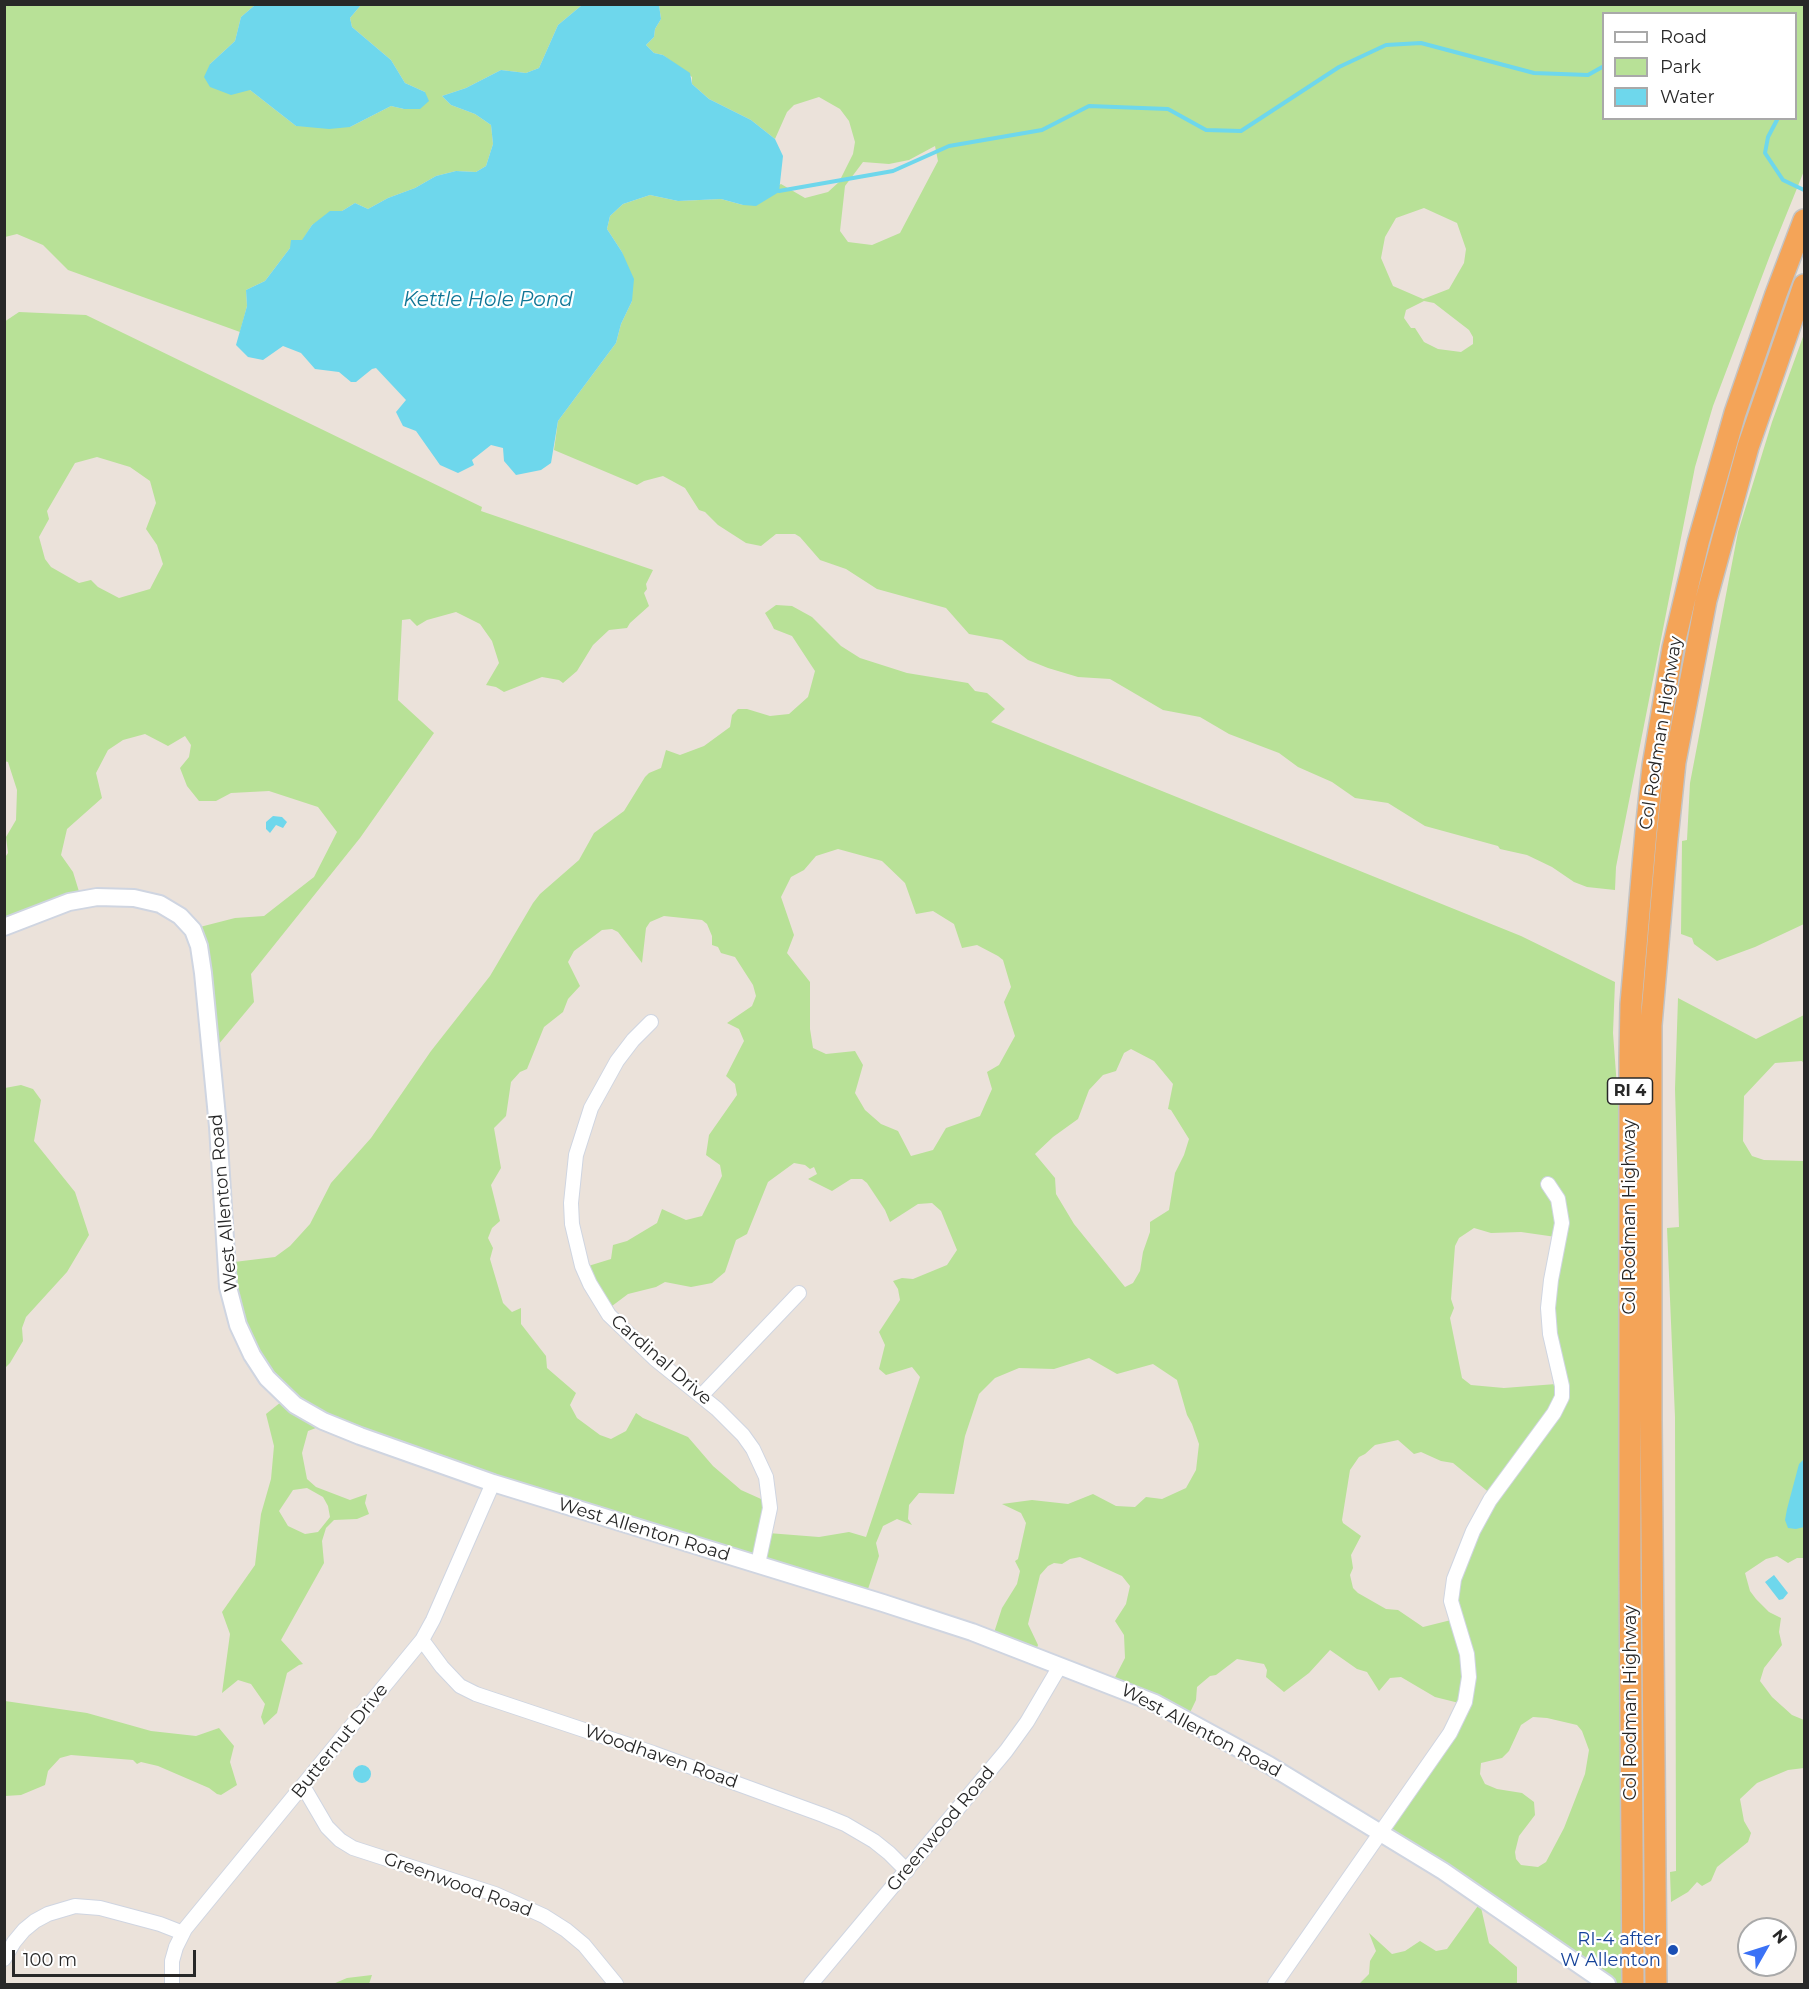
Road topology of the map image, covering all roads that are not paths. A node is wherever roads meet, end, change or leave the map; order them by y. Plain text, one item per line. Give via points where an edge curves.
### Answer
1 (1804, 220) edge
2 (1804, 285) edge
3 (4, 927) edge
4 (651, 1022) dead end
5 (1548, 1184) dead end
6 (799, 1293) dead end
7 (701, 1396) junction
8 (493, 1484) junction
9 (758, 1564) junction
10 (422, 1640) junction
11 (1060, 1666) junction
12 (303, 1786) junction
13 (1381, 1833) junction
14 (907, 1871) junction
15 (183, 1933) junction
16 (4, 1959) edge
17 (172, 1984) edge
18 (616, 1984) edge
19 (811, 1984) edge
20 (1275, 1984) edge
21 (1607, 1984) edge
22 (1633, 1984) edge
23 (1656, 1984) edge

1 - 22 highway, Col Rodman Highway / RI 4 via 1742,391 1701,532 1673,648 1646,831 1630,1058
2 - 23 highway, Col Rodman Highway / RI 4 via 1748,447 1706,600 1675,762 1666,850 1651,1025
3 - 8 street, West Allenton Road via 69,902 98,897 134,898 160,904 180,916 199,946 218,1127 228,1287 252,1355 286,1397 323,1421
4 - 7 street, Cardinal Drive via 617,1061 591,1107 576,1155 572,1224 582,1266 609,1315
5 - 13 street via 1558,1199 1562,1223 1548,1308 1562,1397 1495,1490 1473,1531 1454,1580 1451,1601 1467,1654 1465,1701 1450,1733
6 - 7 street
7 - 9 street, Cardinal Drive via 743,1435 766,1477 770,1508
8 - 9 street, West Allenton Road
8 - 10 street, Butternut Drive
9 - 11 street, West Allenton Road via 961,1629
10 - 12 street, Butternut Drive
10 - 14 street, Woodhaven Road via 460,1686 476,1694 653,1753 845,1824 890,1853
11 - 13 street, West Allenton Road via 1155,1703 1269,1765
11 - 14 street, Greenwood Road via 1006,1751
12 - 15 street, Butternut Drive
12 - 18 street, Greenwood Road via 327,1827 340,1840 353,1848 495,1894 544,1916 584,1945
13 - 20 street
13 - 21 street, West Allenton Road
14 - 19 street, Greenwood Road
15 - 16 street via 100,1908 75,1906 35,1921 14,1941
15 - 17 street, Butternut Drive via 172,1960

